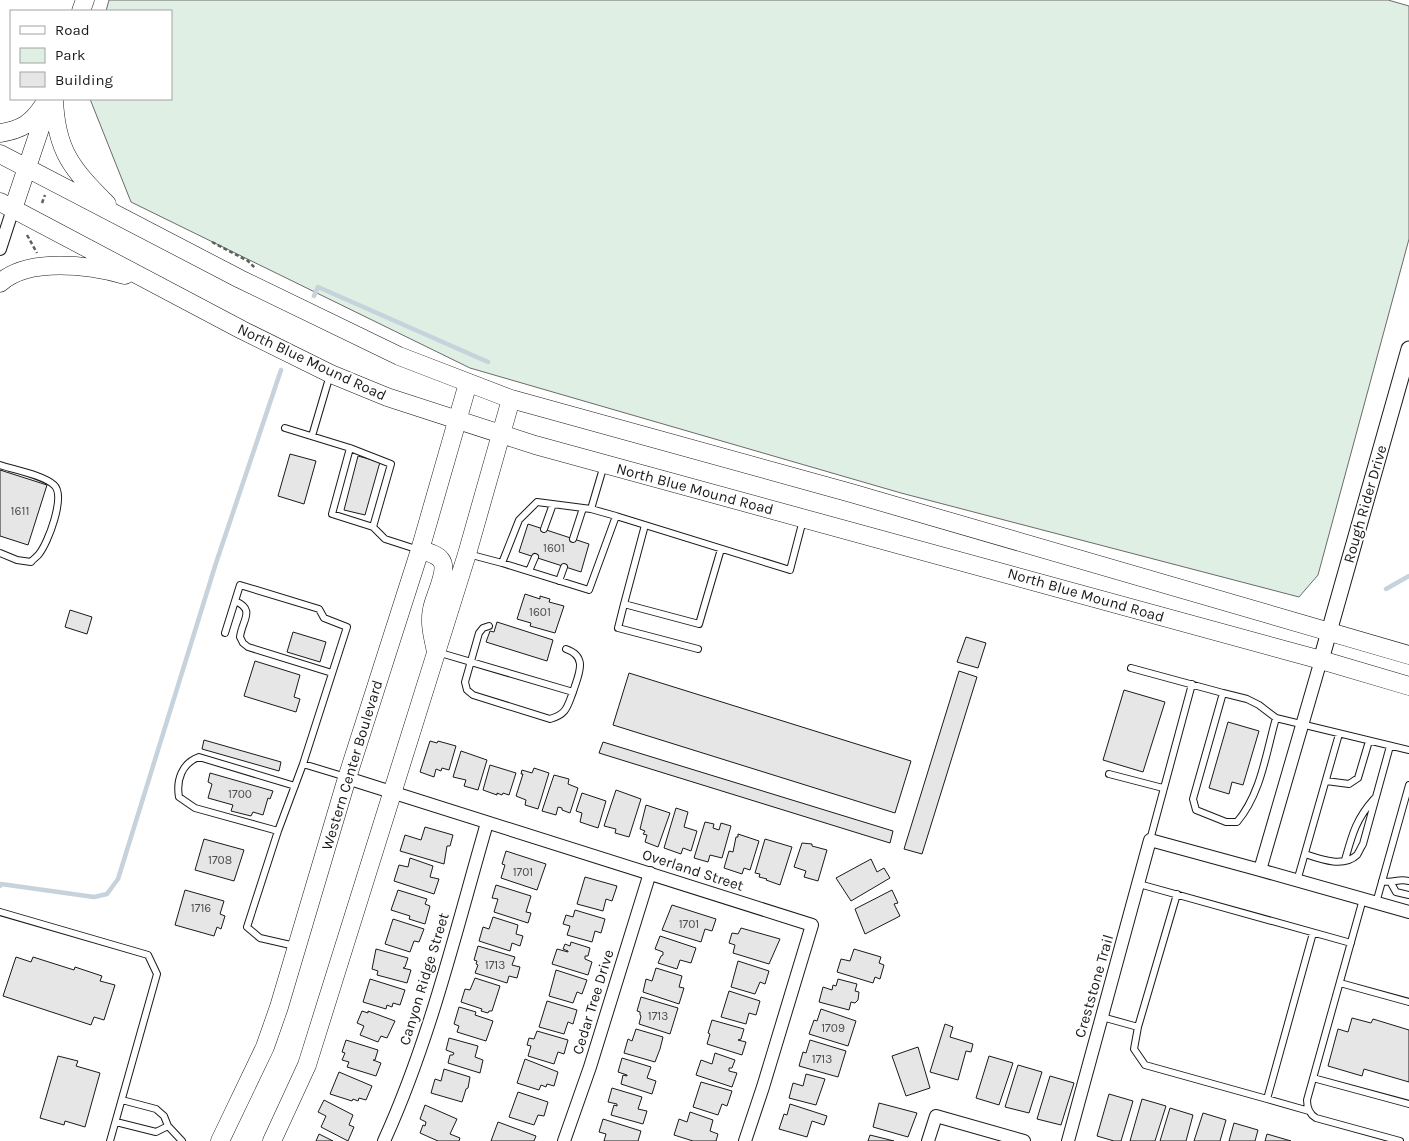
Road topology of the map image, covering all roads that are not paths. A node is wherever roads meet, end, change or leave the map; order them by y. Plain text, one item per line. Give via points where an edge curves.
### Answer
1 (50, 100) edge
2 (51, 100) edge
3 (51, 100) edge
4 (0, 133) edge
5 (0, 154) edge
6 (28, 167) junction
7 (6, 206) edge
8 (120, 217) junction
9 (0, 249) edge
10 (0, 283) edge
11 (155, 284) junction
12 (1409, 350) edge
13 (331, 374) junction
14 (468, 383) junction
15 (511, 399) junction
16 (457, 421) junction
17 (285, 428) dead end
18 (500, 435) junction
19 (312, 436) junction
20 (350, 448) junction
21 (604, 464) junction
22 (0, 465) edge
23 (553, 504) junction
24 (583, 508) junction
25 (591, 509) junction
26 (616, 516) junction
27 (804, 519) junction
28 (645, 524) junction
29 (374, 527) junction
30 (544, 529) dead end
31 (574, 539) dead end
32 (721, 549) junction
33 (420, 550) junction
34 (0, 553) edge
35 (467, 554) junction
36 (534, 557) dead end
37 (502, 563) junction
38 (564, 567) dead end
39 (529, 572) junction
40 (559, 581) junction
41 (235, 601) junction
42 (624, 604) junction
43 (489, 626) dead end
44 (1328, 631) junction
45 (225, 633) dead end
46 (566, 649) dead end
47 (698, 649) dead end
48 (436, 652) junction
49 (1409, 655) edge
50 (1321, 660) junction
51 (470, 662) junction
52 (1131, 668) dead end
53 (332, 673) junction
54 (1192, 684) junction
55 (1409, 686) edge
56 (573, 692) junction
57 (1223, 693) junction
58 (1276, 718) junction
59 (1303, 724) junction
60 (1339, 734) junction
61 (1369, 741) junction
62 (1390, 746) junction
63 (1409, 750) edge
64 (303, 764) junction
65 (1109, 774) dead end
66 (348, 778) junction
67 (1326, 781) junction
68 (1409, 785) edge
69 (294, 786) junction
70 (1163, 788) junction
71 (393, 792) junction
72 (1376, 797) junction
73 (486, 823) junction
74 (278, 831) junction
75 (1150, 840) junction
76 (1304, 854) junction
77 (1345, 860) junction
78 (1260, 870) junction
79 (650, 873) junction
80 (1297, 881) junction
81 (1382, 881) junction
82 (1409, 881) edge
83 (1391, 883) junction
84 (1140, 884) junction
85 (1177, 894) junction
86 (1409, 895) edge
87 (1370, 901) junction
88 (0, 912) edge
89 (1409, 912) edge
90 (1313, 933) junction
91 (1351, 943) junction
92 (296, 946) junction
93 (1340, 983) junction
94 (1409, 1002) edge
95 (1102, 1017) junction
96 (1138, 1027) junction
97 (1313, 1078) junction
98 (1267, 1099) junction
99 (122, 1100) junction
100 (1409, 1104) edge
101 (1309, 1111) junction
102 (116, 1122) junction
103 (168, 1126) junction
104 (110, 1141) edge
105 (182, 1141) edge
106 (220, 1141) edge
107 (272, 1141) edge
108 (384, 1141) edge
109 (564, 1141) edge
110 (745, 1141) edge
111 (928, 1141) edge
112 (1024, 1141) edge
113 (1068, 1141) edge
114 (1400, 1141) edge

1 - 4 main road via 30,123
2 - 6 main road
3 - 8 main road via 57,133 69,161
5 - 6 main road
6 - 7 main road
6 - 8 main road
7 - 9 street
7 - 11 main road, North Blue Mound Road
8 - 14 main road via 399,356
10 - 11 main road via 15,273 46,266 104,271
11 - 13 main road, North Blue Mound Road
12 - 44 street, Rough Rider Drive
13 - 16 main road, North Blue Mound Road
13 - 19 lane
14 - 15 main road
14 - 16 main road, Western Center Boulevard
15 - 18 main road
15 - 44 main road
16 - 18 main road, North Blue Mound Road
16 - 33 main road, Western Center Boulevard
17 - 19 lane
18 - 21 main road, North Blue Mound Road
18 - 35 main road
19 - 20 lane
20 - 29 lane via 391,464
20 - 29 lane via 332,514
21 - 25 lane
21 - 27 main road, North Blue Mound Road
22 - 34 lane via 45,479 58,490 53,528 39,554 31,562
23 - 24 lane
23 - 30 lane
23 - 37 lane via 537,502 519,520
24 - 25 lane
24 - 31 lane
25 - 26 lane
26 - 28 lane
26 - 40 lane via 589,590
27 - 32 lane via 790,570
27 - 50 main road, North Blue Mound Road
28 - 32 lane
28 - 42 lane
29 - 33 lane via 385,539
32 - 42 lane via 699,624
33 - 48 main road via 441,559 443,564 430,624
33 - 66 main road, Western Center Boulevard
35 - 37 lane
35 - 48 main road
36 - 39 lane
37 - 39 lane
38 - 40 lane
39 - 40 lane
41 - 45 lane
41 - 53 lane via 247,610 240,637 248,647
41 - 53 lane via 240,585 319,609 324,618 347,627
42 - 47 lane via 618,628
43 - 51 lane via 479,633
44 - 49 main road
44 - 50 street, Rough Rider Drive
46 - 56 lane via 578,656 580,662
48 - 51 lane
48 - 71 main road
50 - 55 main road, North Blue Mound Road
50 - 59 street
51 - 56 lane
51 - 56 lane via 464,682 473,695 550,718 565,712
52 - 54 lane
53 - 64 lane
54 - 57 lane
54 - 70 lane
57 - 58 lane via 1247,699
57 - 58 lane via 1193,799 1196,810 1226,822 1238,822 1254,796
58 - 59 lane
59 - 60 lane
59 - 78 street
60 - 61 lane
60 - 67 lane
61 - 62 lane
61 - 67 lane via 1358,778 1349,784
62 - 63 lane
62 - 72 lane
64 - 66 lane
64 - 69 lane
65 - 70 lane
66 - 71 street, Overland Street
66 - 92 main road, Western Center Boulevard
67 - 76 lane
68 - 81 lane
69 - 74 lane
69 - 74 lane via 199,757 191,760 179,779 179,797 195,808
70 - 75 lane
71 - 73 street, Overland Street
71 - 107 main road via 308,1065
72 - 77 lane via 1363,811 1353,831
72 - 77 lane via 1363,844 1356,855
73 - 79 street, Overland Street
73 - 108 street, Canyon Ridge Street via 430,1022 403,1099
74 - 92 lane via 248,926 260,938
75 - 78 street
75 - 84 street, Creststone Trail
76 - 77 lane via 1330,862
76 - 80 lane
78 - 80 street
79 - 109 street, Cedar Tree Drive
79 - 110 street, Overland Street via 812,925
80 - 87 street
81 - 83 lane
81 - 87 lane
82 - 83 lane via 1401,879
83 - 86 lane via 1396,892
84 - 85 lane
84 - 95 street, Creststone Trail
85 - 90 lane
85 - 96 lane
87 - 89 street
87 - 91 lane
88 - 99 lane via 148,955 157,974
90 - 91 lane
90 - 98 lane
91 - 93 lane
92 - 106 main road, Western Center Boulevard via 265,1047
93 - 94 lane
93 - 97 lane
95 - 96 lane
95 - 113 street, Creststone Trail
96 - 98 lane via 1134,1049 1145,1064
97 - 100 lane
97 - 101 lane via 1307,1100
98 - 101 lane
99 - 102 lane
99 - 103 lane via 156,1110 164,1116
101 - 114 lane via 1316,1118
102 - 103 lane via 156,1132
102 - 104 lane
103 - 105 lane
111 - 112 street via 936,1116

